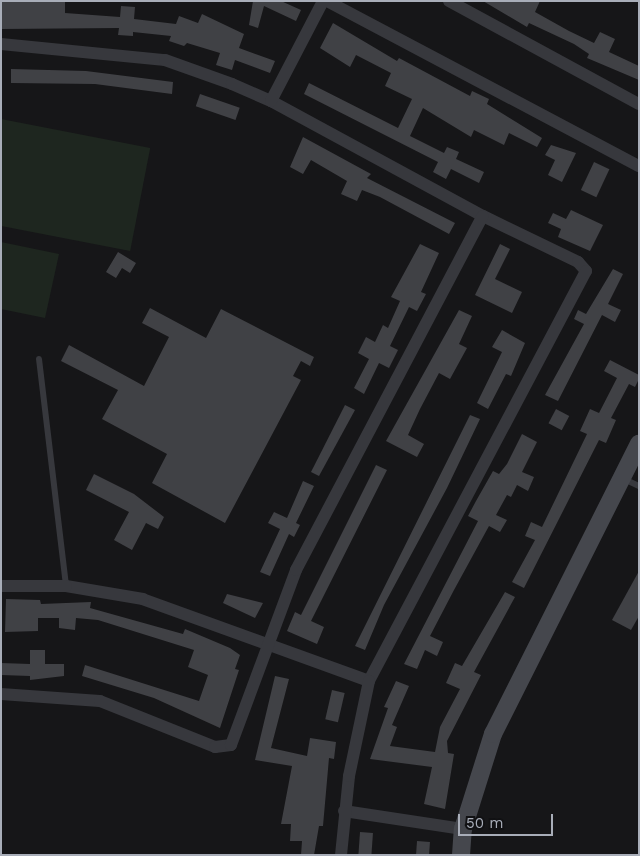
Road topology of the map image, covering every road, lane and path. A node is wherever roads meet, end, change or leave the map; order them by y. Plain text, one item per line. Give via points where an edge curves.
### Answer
1 (325, 1) edge
2 (449, 1) edge
3 (1, 44) edge
4 (271, 100) junction
5 (639, 104) edge
6 (639, 166) edge
7 (483, 216) junction
8 (39, 360) dead end
9 (639, 444) edge
10 (622, 478) junction
11 (639, 486) edge
12 (1, 586) edge
13 (66, 586) junction
14 (267, 644) junction
15 (369, 681) junction
16 (1, 694) edge
17 (344, 811) junction
18 (463, 830) junction
19 (341, 855) edge
20 (461, 855) edge

1 - 4 street
1 - 6 street
2 - 5 street
3 - 4 street via 165,60
4 - 7 street
7 - 14 street via 296,570
7 - 15 street via 583,265 586,277
8 - 13 lane
9 - 10 street
10 - 11 lane
10 - 18 street via 493,734
12 - 13 street
13 - 14 street via 143,599
14 - 15 street
14 - 16 street via 231,745 225,747 100,701
15 - 17 street
17 - 18 street
17 - 19 street
18 - 20 street

